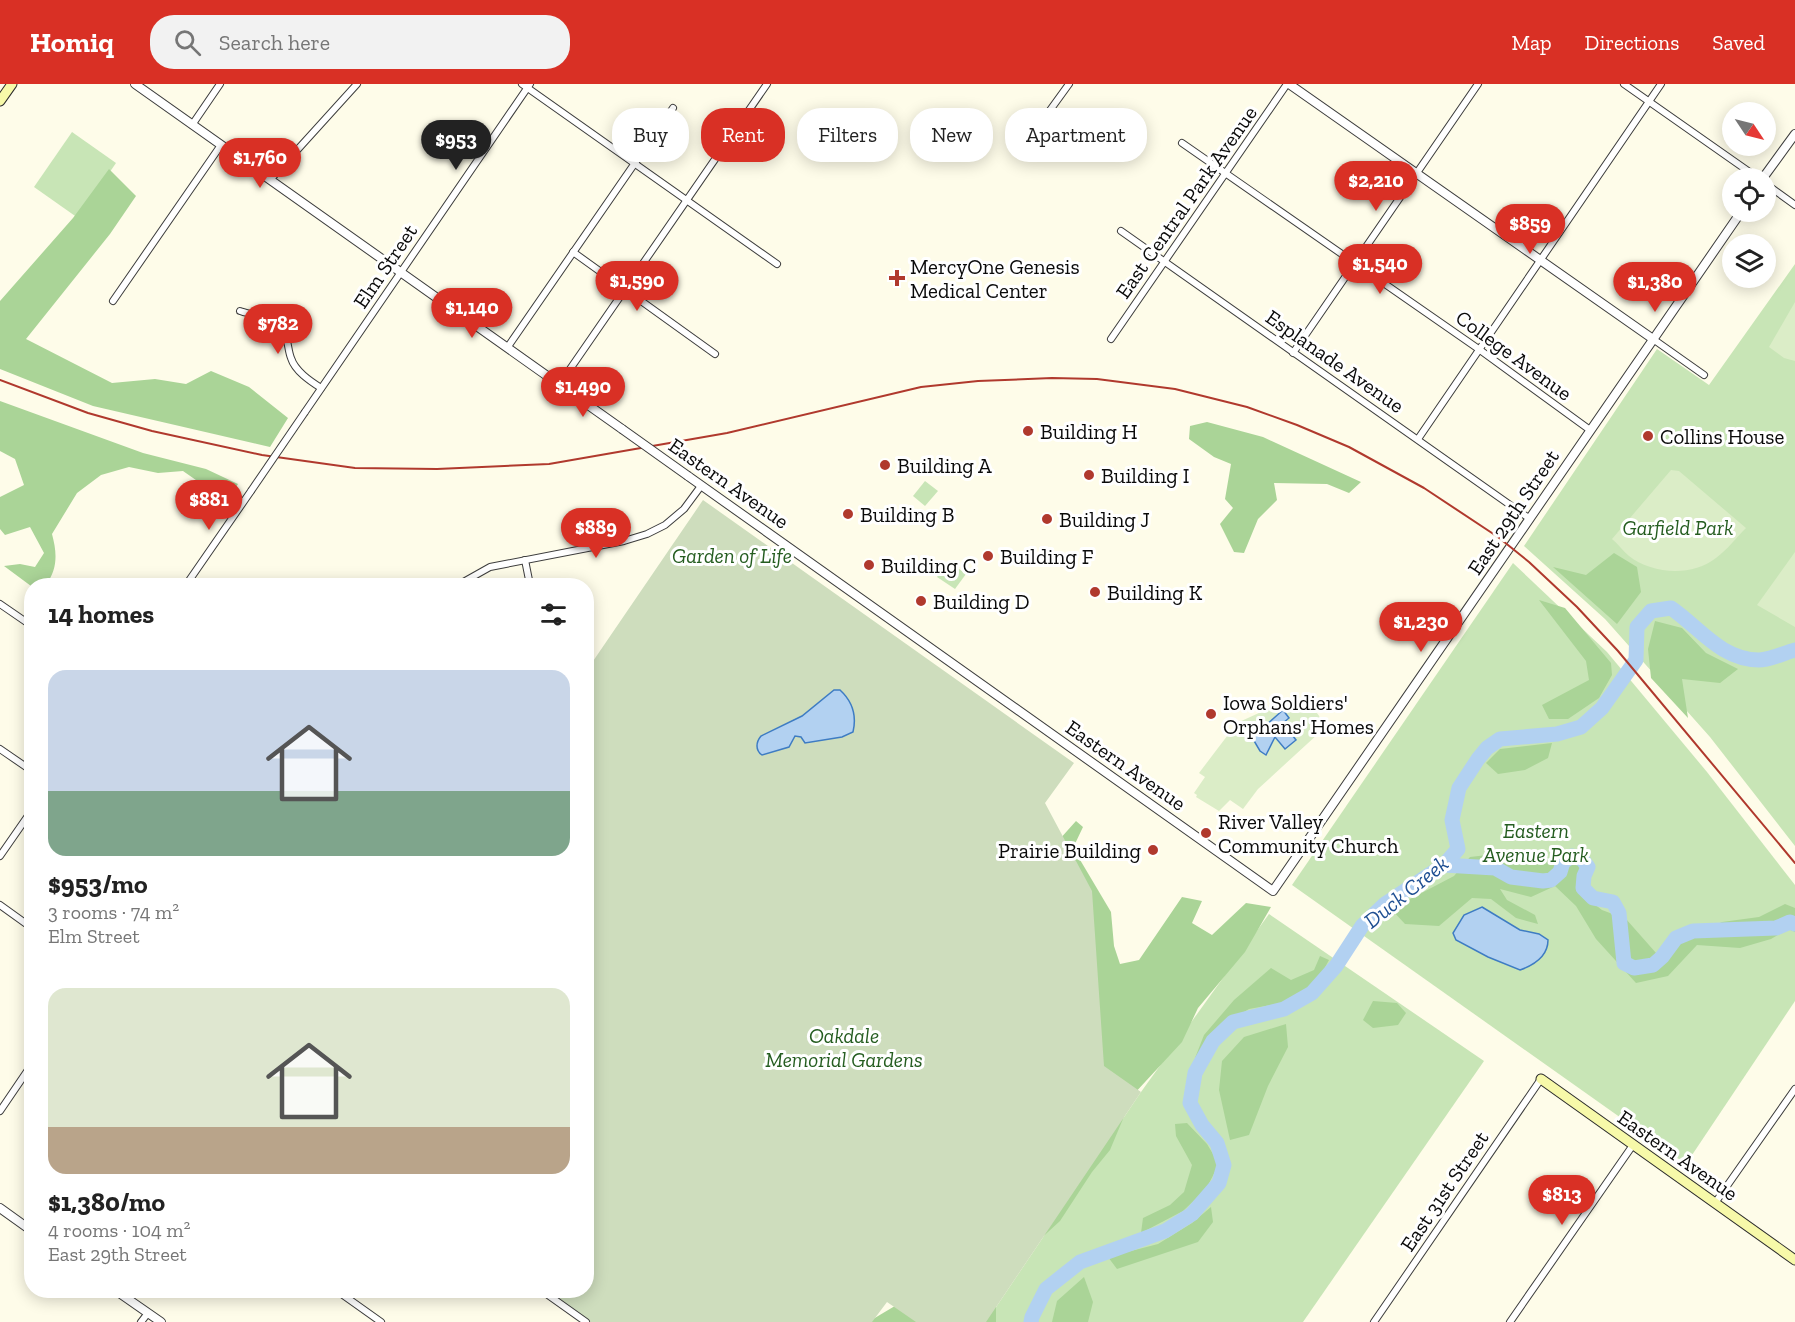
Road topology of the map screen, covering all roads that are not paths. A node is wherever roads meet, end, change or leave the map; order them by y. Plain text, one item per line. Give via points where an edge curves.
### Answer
1 (12, 84) edge
2 (135, 84) edge
3 (220, 84) edge
4 (357, 84) edge
5 (767, 84) edge
6 (1069, 84) edge
7 (1288, 84) edge
8 (1478, 84) edge
9 (1624, 84) edge
10 (1661, 84) edge
11 (526, 85) edge
12 (0, 101) edge
13 (1649, 102) junction
14 (1052, 108) edge
15 (192, 125) junction
16 (1795, 134) edge
17 (1182, 143) dead end
18 (221, 145) junction
19 (634, 163) junction
20 (1744, 168) edge
21 (1770, 168) edge
22 (1226, 173) junction
23 (1416, 174) junction
24 (270, 180) junction
25 (1776, 191) edge
26 (687, 200) junction
27 (1795, 205) edge
28 (1734, 222) edge
29 (1121, 231) dead end
30 (573, 252) junction
31 (1540, 261) junction
32 (1165, 262) junction
33 (1355, 263) junction
34 (777, 264) dead end
35 (401, 272) junction
36 (625, 289) junction
37 (113, 301) dead end
38 (240, 311) dead end
39 (1112, 339) dead end
40 (1653, 339) junction
41 (507, 348) junction
42 (1480, 350) junction
43 (1293, 353) junction
44 (716, 354) dead end
45 (1704, 375) dead end
46 (559, 385) junction
47 (321, 388) junction
48 (1590, 430) junction
49 (1418, 439) junction
50 (701, 486) junction
51 (1530, 519) junction
52 (525, 560) junction
53 (191, 578) edge
54 (470, 578) edge
55 (529, 578) edge
56 (0, 604) edge
57 (24, 621) edge
58 (0, 749) edge
59 (24, 766) edge
60 (24, 822) edge
61 (0, 856) edge
62 (1274, 891) joint
63 (0, 905) edge
64 (24, 922) edge
65 (24, 1076) edge
66 (1540, 1079) joint
67 (1795, 1089) edge
68 (0, 1111) edge
69 (1633, 1145) junction
70 (1715, 1203) junction
71 (0, 1208) edge
72 (24, 1225) edge
73 (1795, 1260) edge
74 (127, 1298) edge
75 (347, 1298) edge
76 (552, 1298) edge
77 (148, 1313) junction
78 (141, 1322) edge
79 (161, 1322) edge
80 (381, 1322) edge
81 (586, 1322) edge
82 (1374, 1322) edge
83 (1510, 1322) edge

1 - 12 main road
2 - 15 street, Eastern Avenue
3 - 15 street
4 - 24 street
5 - 26 street
6 - 14 street
7 - 22 street, East Central Park Avenue
7 - 23 street
8 - 23 street
9 - 13 street
10 - 13 street
11 - 19 street
11 - 35 street, Elm Street
13 - 20 street
13 - 31 street
15 - 18 street, Eastern Avenue
16 - 21 street
17 - 22 street, College Avenue
18 - 24 street, Eastern Avenue
18 - 37 street
19 - 26 street
19 - 30 street
22 - 32 street, East Central Park Avenue
22 - 33 street, College Avenue
23 - 31 street
23 - 33 street
24 - 35 street, Eastern Avenue
25 - 27 street
26 - 34 street
26 - 36 street
28 - 40 street, East 29th Street
29 - 32 street, Esplanade Avenue
30 - 36 street
30 - 41 street
31 - 40 street
31 - 42 street
32 - 39 street, East Central Park Avenue
32 - 43 street, Esplanade Avenue
33 - 42 street, College Avenue
33 - 43 street
35 - 41 street, Eastern Avenue
35 - 47 street, Elm Street
36 - 44 street
36 - 46 street
38 - 47 street via 273,322 281,329 291,360 308,380
40 - 45 street
40 - 48 street, East 29th Street
41 - 46 street, Eastern Avenue
42 - 48 street, College Avenue
42 - 49 street
43 - 49 street, Esplanade Avenue
46 - 50 street, Eastern Avenue, bridge
47 - 53 street, Elm Street, bridge
48 - 51 street, East 29th Street
49 - 51 street, Esplanade Avenue
50 - 52 street via 665,525 647,534
50 - 62 street, Eastern Avenue
51 - 62 street, East 29th Street
52 - 54 street via 490,567
52 - 55 street
56 - 57 street
58 - 59 street
60 - 61 street
63 - 64 street
65 - 68 street
66 - 69 main road, Eastern Avenue
66 - 82 street, East 31st Street
67 - 70 street
69 - 70 main road, Eastern Avenue
69 - 83 street
70 - 73 main road, Eastern Avenue
71 - 72 street
74 - 77 street
75 - 80 street
76 - 81 street
77 - 78 street
77 - 79 street

